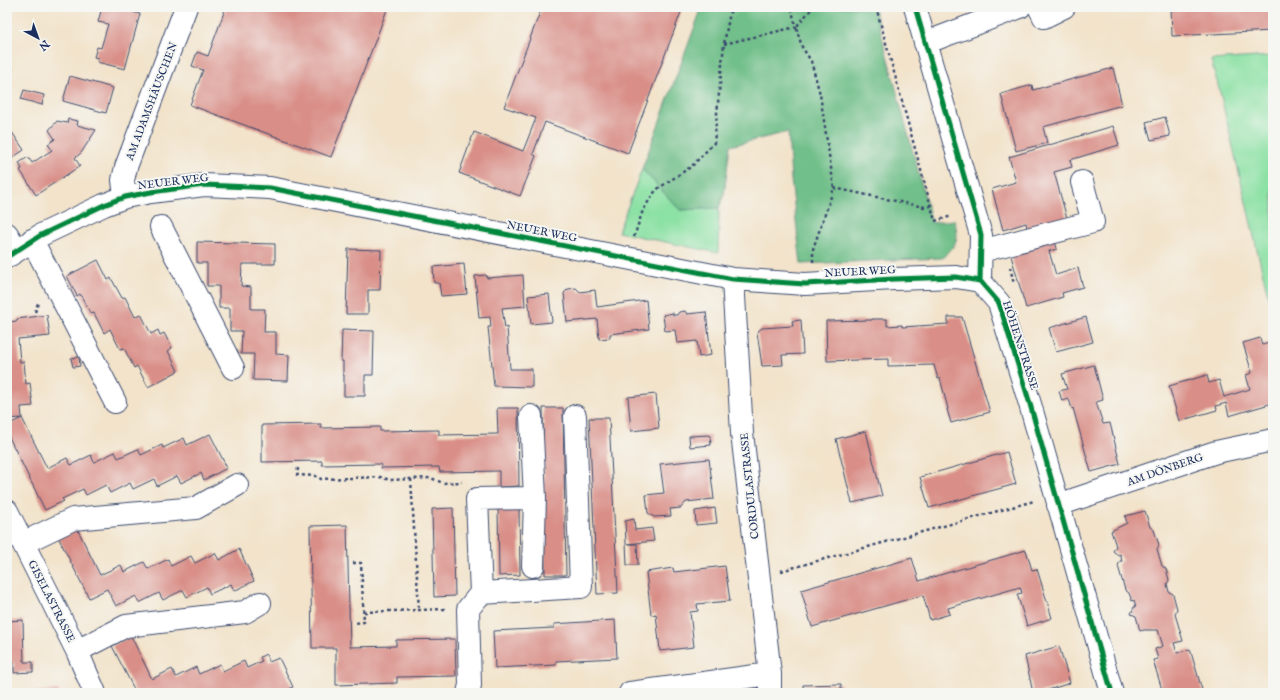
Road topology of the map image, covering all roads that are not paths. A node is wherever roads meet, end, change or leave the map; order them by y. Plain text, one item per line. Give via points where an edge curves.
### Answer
1 (186, 7) edge
2 (915, 7) edge
3 (1020, 7) edge
4 (1039, 7) edge
5 (1064, 7) edge
6 (925, 43) junction
7 (1082, 182) dead end
8 (125, 197) junction
9 (161, 227) dead end
10 (16, 245) edge
11 (981, 251) junction
12 (733, 279) junction
13 (980, 281) junction
14 (232, 368) dead end
15 (115, 402) dead end
16 (531, 416) dead end
17 (574, 416) dead end
18 (1273, 440) edge
19 (236, 485) dead end
20 (535, 498) junction
21 (1057, 500) junction
22 (7, 511) edge
23 (23, 543) junction
24 (533, 566) dead end
25 (475, 601) junction
26 (260, 603) dead end
27 (78, 651) junction
28 (770, 684) edge
29 (95, 693) edge
30 (468, 693) edge
31 (630, 693) edge
32 (1112, 693) edge

1 - 8 street, AM ADAMSHÄUSCHEN via 126,167 123,180
2 - 6 street
3 - 6 street
4 - 5 street via 1044,17
6 - 11 street via 980,235
7 - 11 street via 1093,222
8 - 10 street, NEUER WEG
8 - 12 street, NEUER WEG via 204,185 270,188
9 - 14 street
10 - 15 street
11 - 13 street
12 - 13 street, NEUER WEG via 805,284 956,277
12 - 28 street, CORDULASTRASSE via 742,433
13 - 21 street, HÖHENSTRASSE via 999,303
16 - 20 street
17 - 25 street via 581,587
18 - 21 street, AM DÖNBERG via 1216,452
19 - 23 street via 196,508 73,519
20 - 24 street
20 - 25 street via 477,499
21 - 32 street, HÖHENSTRASSE
22 - 23 street, GISELASTRASSE
23 - 27 street, GISELASTRASSE
25 - 30 street
26 - 27 street via 245,612 126,626
27 - 29 street, GISELASTRASSE
28 - 31 street

